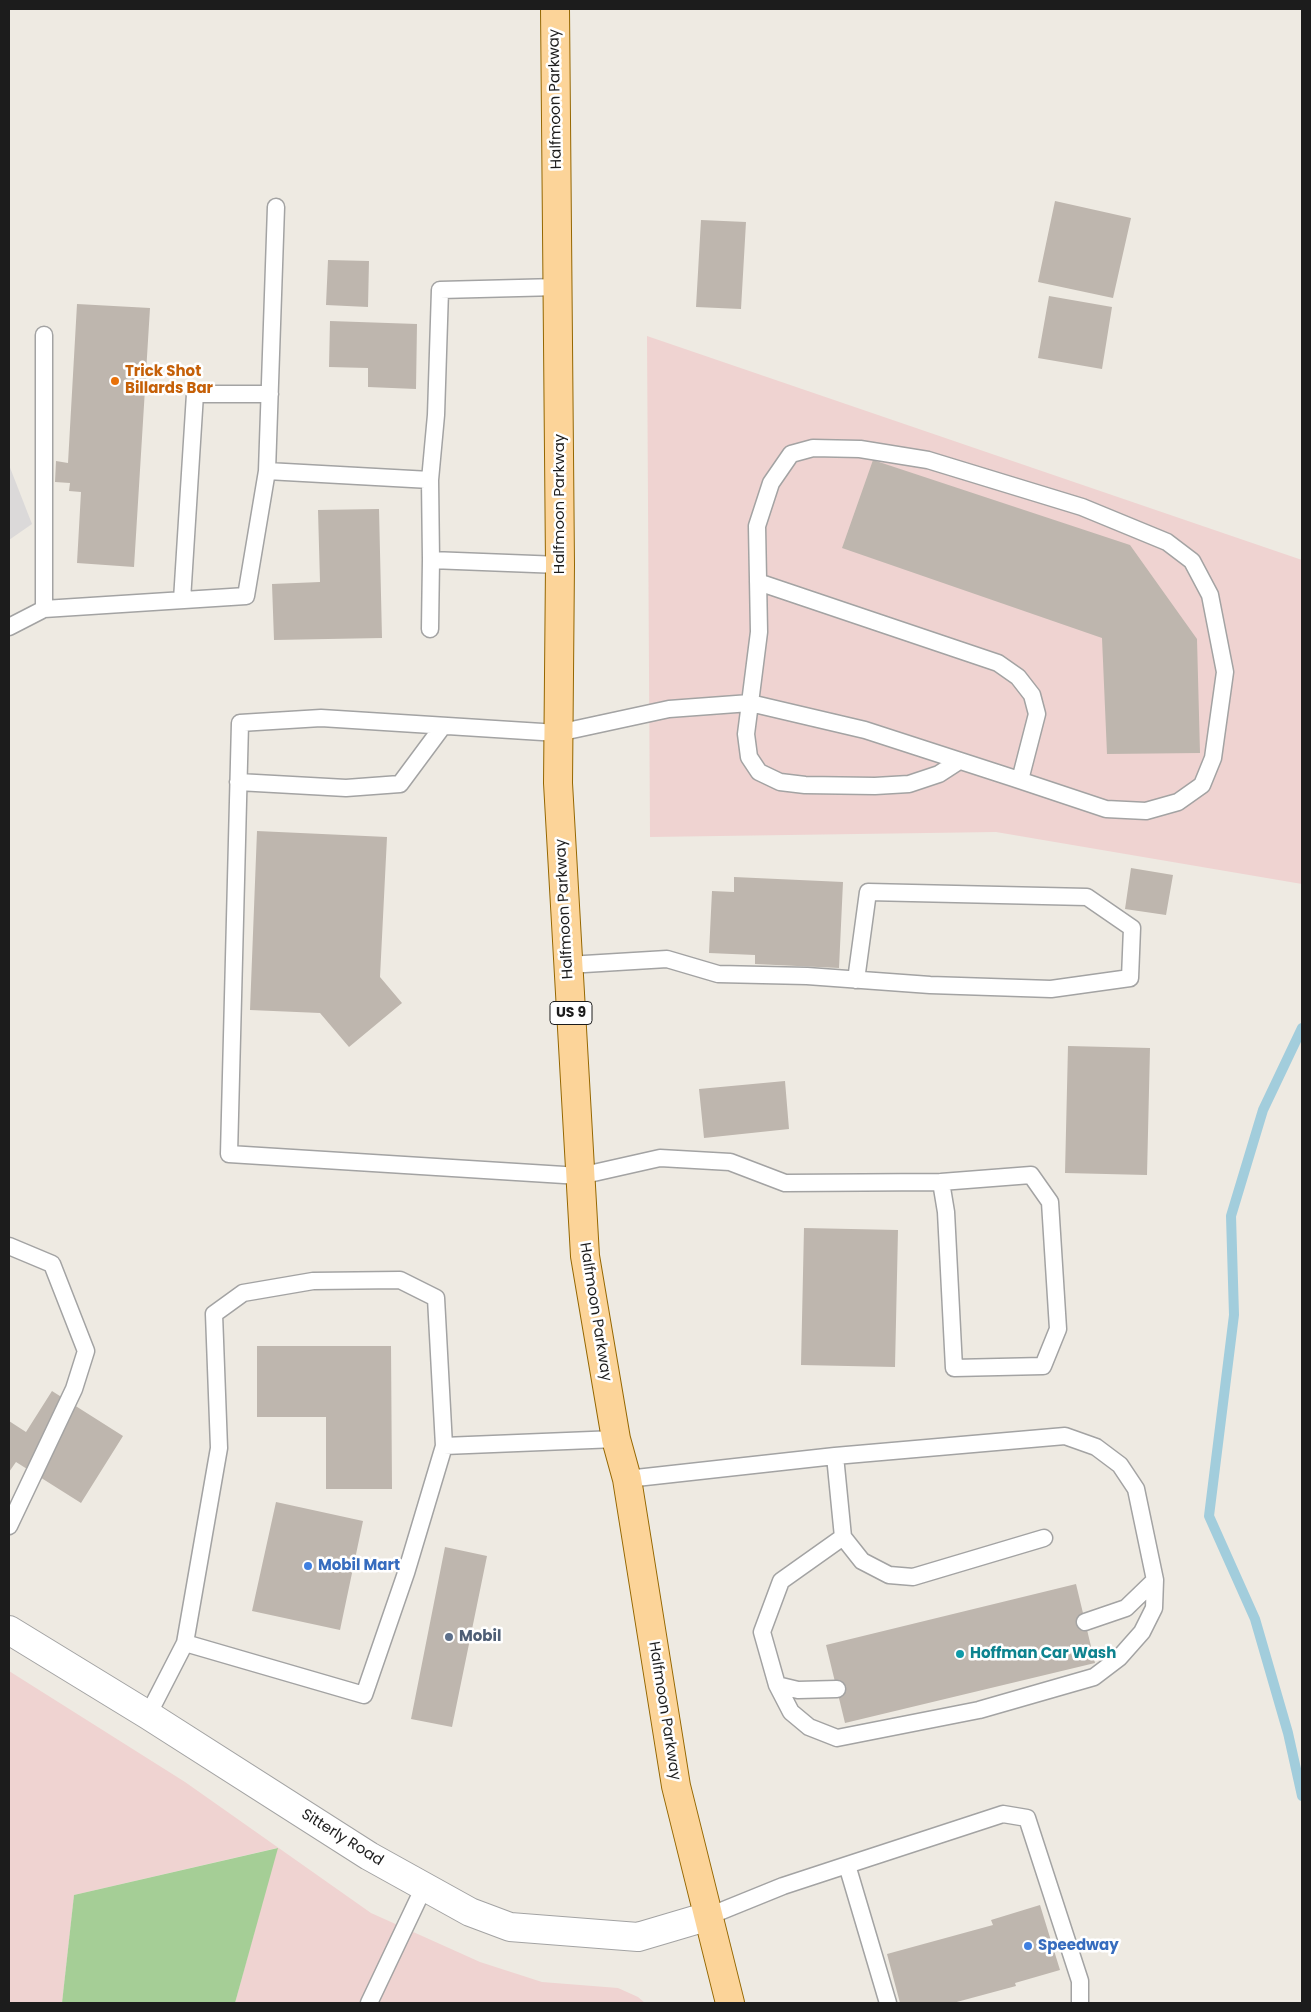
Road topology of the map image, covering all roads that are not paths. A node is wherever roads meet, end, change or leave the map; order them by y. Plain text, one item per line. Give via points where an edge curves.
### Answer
1 (555, 9) edge
2 (276, 207) dead end
3 (558, 287) junction
4 (44, 335) dead end
5 (270, 394) junction
6 (267, 471) junction
7 (430, 480) junction
8 (431, 560) junction
9 (560, 565) junction
10 (758, 582) junction
11 (182, 600) junction
12 (44, 609) junction
13 (9, 627) edge
14 (430, 629) dead end
15 (750, 703) junction
16 (443, 726) junction
17 (558, 732) junction
18 (959, 760) junction
19 (1020, 780) junction
20 (238, 782) junction
21 (568, 965) junction
22 (856, 980) junction
23 (580, 1176) junction
24 (941, 1182) junction
25 (9, 1246) edge
26 (616, 1439) junction
27 (444, 1446) junction
28 (834, 1456) junction
29 (627, 1479) junction
30 (9, 1526) edge
31 (843, 1537) junction
32 (1044, 1538) dead end
33 (1155, 1580) junction
34 (1085, 1622) dead end
35 (9, 1630) edge
36 (185, 1643) junction
37 (777, 1685) junction
38 (837, 1689) dead end
39 (148, 1715) junction
40 (847, 1865) junction
41 (424, 1887) junction
42 (709, 1916) junction
43 (369, 2003) edge
44 (730, 2003) edge
45 (888, 2003) edge
46 (1080, 2003) edge

1 - 3 main road, Halfmoon Parkway / US 9
2 - 5 lane
3 - 7 lane via 440,290 436,415
3 - 9 main road, Halfmoon Parkway / US 9
4 - 12 lane
5 - 6 lane
5 - 11 lane via 195,394
6 - 7 lane
6 - 11 lane via 246,596
7 - 8 lane
8 - 9 lane
8 - 14 lane
9 - 17 main road, Halfmoon Parkway / US 9
10 - 15 lane via 759,632
10 - 19 lane via 998,663 1018,677 1032,695 1037,714
10 - 19 lane via 757,526 771,483 791,454 813,448 860,449 928,460 1082,507 1167,542 1192,561 1210,595 1225,672 1214,758 1202,785 1178,802 1146,811 1106,809
11 - 12 lane
12 - 13 lane
15 - 17 lane via 669,709
15 - 18 lane via 865,730
15 - 18 lane via 746,734 749,757 759,772 780,782 875,786 909,784 939,774
16 - 17 lane
16 - 20 lane via 400,784 346,788
16 - 20 lane via 320,718 240,723
17 - 21 main road, Halfmoon Parkway / US 9
18 - 19 lane
20 - 23 lane via 229,1154
21 - 22 lane via 667,959 718,974
21 - 23 main road, Halfmoon Parkway / US 9
22 - 22 lane via 1051,989 1130,978 1132,928 1087,897 868,892
23 - 24 lane via 660,1158 730,1162 785,1183
23 - 26 main road, Halfmoon Parkway / US 9 via 584,1256
24 - 24 lane via 946,1212 954,1368 1044,1366 1058,1329 1050,1202 1031,1175
25 - 30 lane via 52,1264 86,1351 74,1389
26 - 27 lane
26 - 29 main road, Halfmoon Parkway / US 9
27 - 36 lane via 406,1573 364,1695
27 - 36 lane via 436,1298 400,1280 313,1281 243,1293 214,1314 219,1448
28 - 29 lane
28 - 31 lane
28 - 33 lane via 1064,1436 1096,1447 1120,1465 1136,1490
29 - 42 main road, Halfmoon Parkway / US 9 via 676,1786
31 - 32 lane via 862,1561 888,1575 913,1578
31 - 37 lane via 781,1581 762,1632
33 - 34 lane via 1126,1608
33 - 37 lane via 1154,1608 1142,1632 1119,1658 1094,1677 979,1710 837,1738 809,1727 791,1712
35 - 39 street, Sitterly Road
36 - 39 lane
37 - 38 lane via 798,1690
39 - 41 street, Sitterly Road via 369,1856
40 - 42 lane
40 - 45 lane
40 - 46 lane via 1003,1814 1027,1818 1080,1981
41 - 42 street, Sitterly Road via 470,1912 510,1927 638,1937
41 - 43 lane
42 - 44 main road, Halfmoon Parkway / US 9

